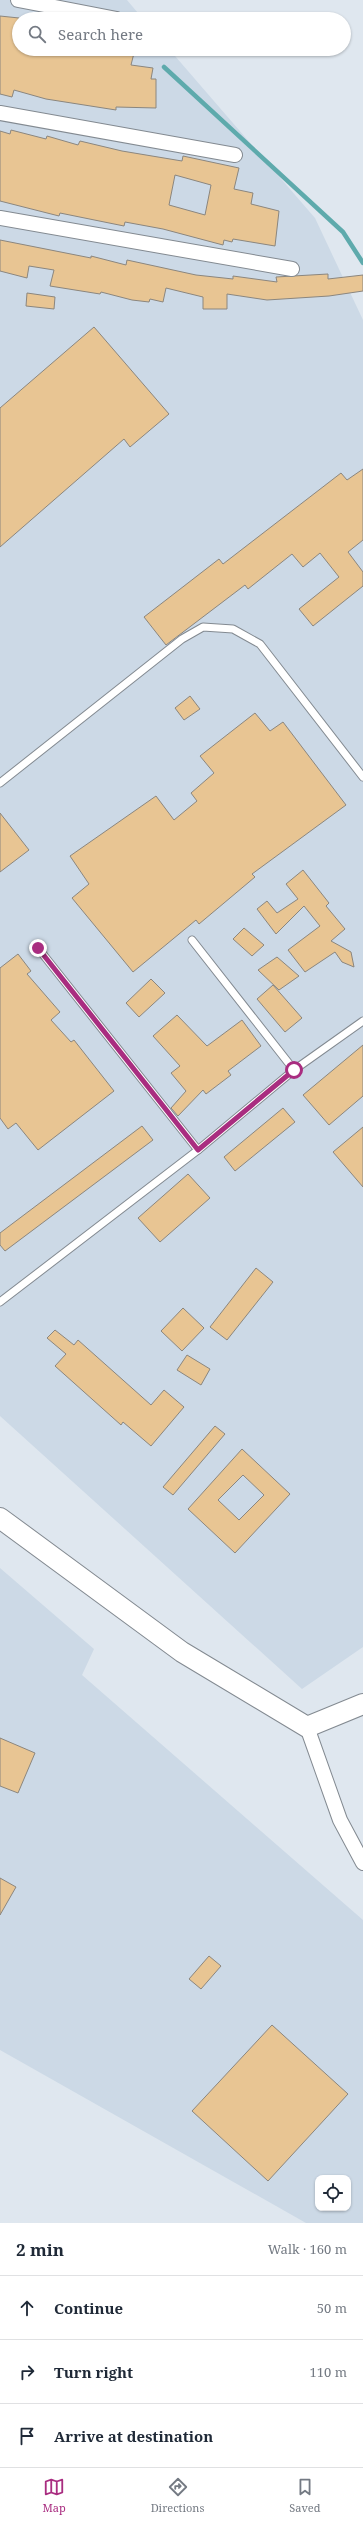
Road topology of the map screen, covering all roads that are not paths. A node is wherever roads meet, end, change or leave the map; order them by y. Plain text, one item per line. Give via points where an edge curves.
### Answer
1 (18, 0) edge
2 (81, 12) edge
3 (0, 113) edge
4 (236, 154) dead end
5 (0, 218) edge
6 (292, 269) dead end
7 (363, 777) edge
8 (0, 783) edge
9 (192, 940) dead end
10 (38, 948) dead end
11 (363, 1021) edge
12 (294, 1070) junction
13 (198, 1150) junction
14 (1, 1301) edge
15 (0, 1518) edge
16 (363, 1704) edge
17 (307, 1727) junction
18 (363, 1863) edge

1 - 2 street
3 - 4 street
5 - 6 street
7 - 8 lane via 260,644 233,629 203,627 182,639
9 - 12 lane
10 - 13 lane
11 - 12 lane
12 - 13 lane
13 - 14 lane
15 - 17 street via 182,1652
16 - 17 street
17 - 18 street via 340,1820

